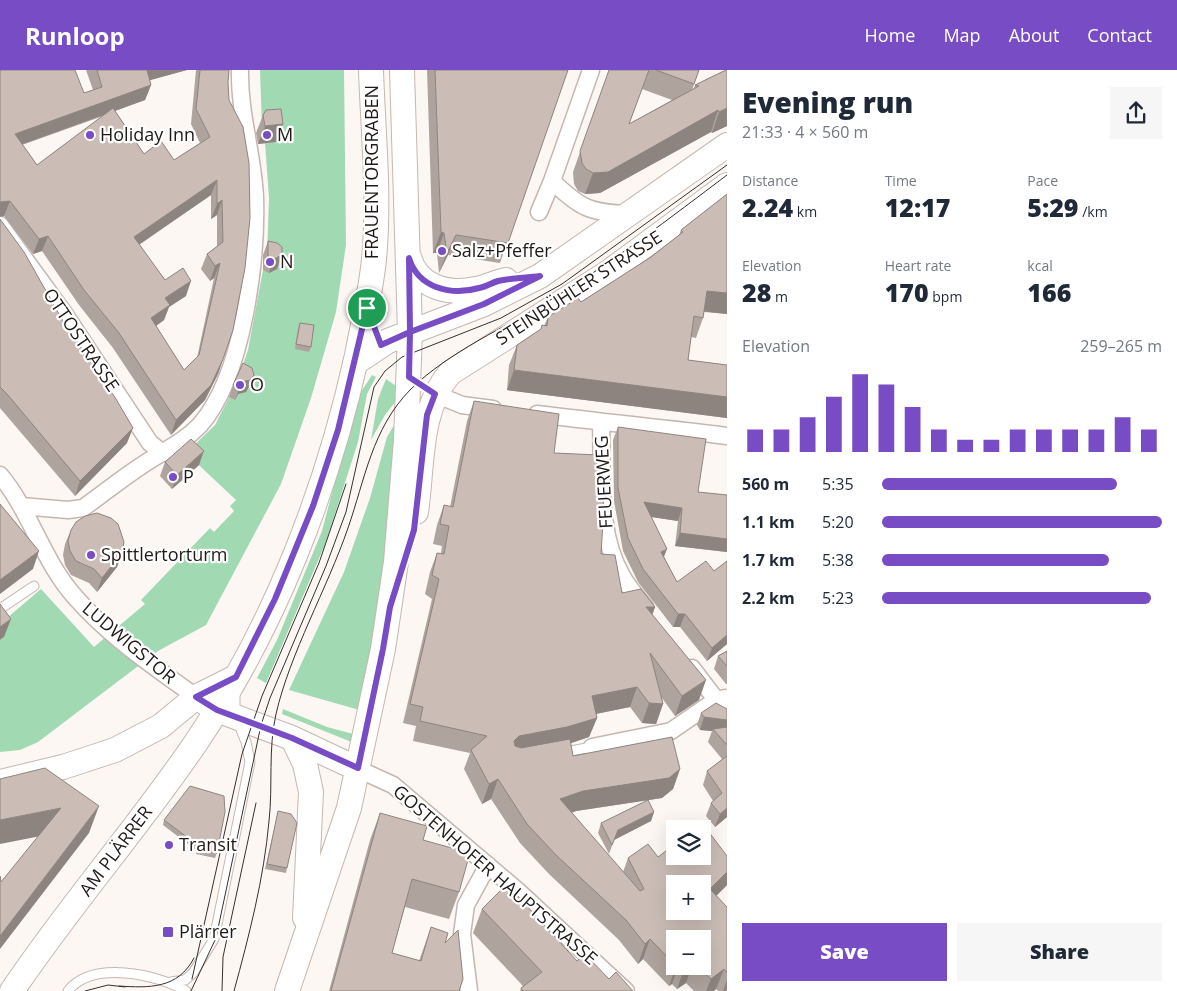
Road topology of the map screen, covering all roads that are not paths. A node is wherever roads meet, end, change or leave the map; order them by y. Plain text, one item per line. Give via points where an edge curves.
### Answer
1 (240, 70) edge
2 (371, 70) edge
3 (402, 70) edge
4 (591, 70) edge
5 (727, 145) edge
6 (552, 181) junction
7 (727, 185) edge
8 (539, 212) dead end
9 (629, 214) junction
10 (0, 225) edge
11 (409, 258) junction
12 (540, 276) junction
13 (367, 308) junction
14 (410, 332) junction
15 (381, 345) junction
16 (355, 364) junction
17 (409, 377) junction
18 (435, 394) junction
19 (601, 423) junction
20 (727, 436) edge
21 (163, 452) junction
22 (0, 476) edge
23 (21, 506) junction
24 (313, 506) joint
25 (34, 586) dead end
26 (390, 607) junction
27 (0, 609) edge
28 (658, 624) edge
29 (681, 654) edge
30 (236, 677) junction
31 (196, 697) junction
32 (722, 699) edge
33 (226, 712) junction
34 (727, 714) edge
35 (294, 738) junction
36 (592, 747) joint
37 (548, 755) edge
38 (358, 768) junction
39 (0, 782) edge
40 (488, 865) junction
41 (304, 939) junction
42 (171, 982) junction
43 (12, 991) edge
44 (68, 991) edge
45 (186, 991) edge
46 (287, 991) edge
47 (469, 991) edge
48 (626, 991) edge

1 - 21 street via 241,105 255,197 255,257 237,347 222,393 209,412 192,432
2 - 13 main road, FRAUENTORGRABEN via 376,223
3 - 11 main road, FRAUENTORGRABEN
4 - 6 street
5 - 9 main road, STEINBÜHLER STRASSE
6 - 8 street
6 - 9 street via 578,205 597,212
7 - 18 main road, STEINBÜHLER STRASSE via 606,274 459,366
9 - 12 main road, STEINBÜHLER STRASSE
10 - 21 street, OTTOSTRASSE via 64,313 150,443
11 - 12 main road, STEINBÜHLER STRASSE via 420,278 448,290 472,290 497,282
11 - 14 main road, FRAUENTORGRABEN
12 - 14 main road, STEINBÜHLER STRASSE via 490,301
13 - 15 main road
13 - 16 main road, FRAUENTORGRABEN
14 - 15 main road, STEINBÜHLER STRASSE
14 - 17 main road
15 - 16 main road, STEINBÜHLER STRASSE
15 - 17 main road
16 - 24 main road, FRAUENTORGRABEN
17 - 18 main road
17 - 26 main road via 401,507
18 - 19 street via 462,405
18 - 26 main road via 427,415 414,530
19 - 20 street via 622,422
19 - 28 street, FEUERWEG via 604,522 610,546 622,578
21 - 23 street via 83,508
22 - 23 street, LUDWIGSTOR
23 - 31 street, LUDWIGSTOR via 53,566 75,598 145,660
24 - 30 main road, AM PLÄRRER via 275,599
25 - 27 lane
26 - 38 main road
29 - 32 street
30 - 31 main road
30 - 33 main road, AM PLÄRRER
31 - 33 main road
31 - 39 main road via 167,722 99,757
32 - 34 street
32 - 36 street via 671,731
33 - 35 main road
33 - 42 lane via 246,742 250,762 214,939 193,973 185,980
33 - 43 main road, AM PLÄRRER via 168,780
35 - 38 main road
35 - 41 main road via 305,764 311,792
36 - 37 lane
38 - 40 street, GOSTENHOFER HAUPTSTRASSE via 393,785
38 - 41 main road via 342,830
40 - 47 street via 466,905 462,934
40 - 48 street, GOSTENHOFER HAUPTSTRASSE
41 - 46 main road
42 - 44 lane via 107,972 90,976
42 - 45 lane

